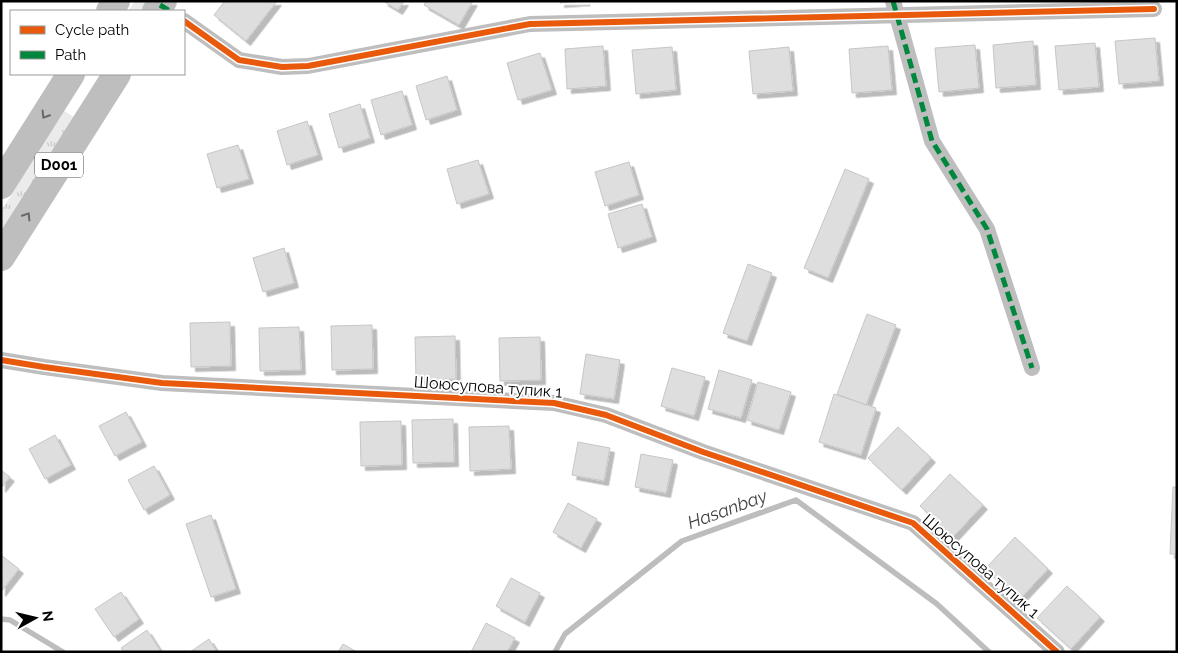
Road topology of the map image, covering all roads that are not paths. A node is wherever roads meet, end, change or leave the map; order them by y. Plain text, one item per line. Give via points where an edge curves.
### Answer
1 (895, 8) edge
2 (1154, 9) dead end
3 (185, 22) edge
4 (116, 75) edge
5 (69, 77) edge
6 (100, 100) junction
7 (1, 185) edge
8 (1, 257) edge
9 (1, 360) edge
10 (1032, 368) dead end
11 (1057, 652) edge

1 - 2 street
1 - 3 street via 530,24 308,66 282,67 239,60
1 - 10 street via 932,141 987,229
4 - 6 highway, D001
5 - 6 highway
5 -> 7 highway, D001
8 -> 6 highway, D001
9 - 11 street, Шоюсупова тупик 1 via 162,383 554,403 606,415 703,452 913,523

